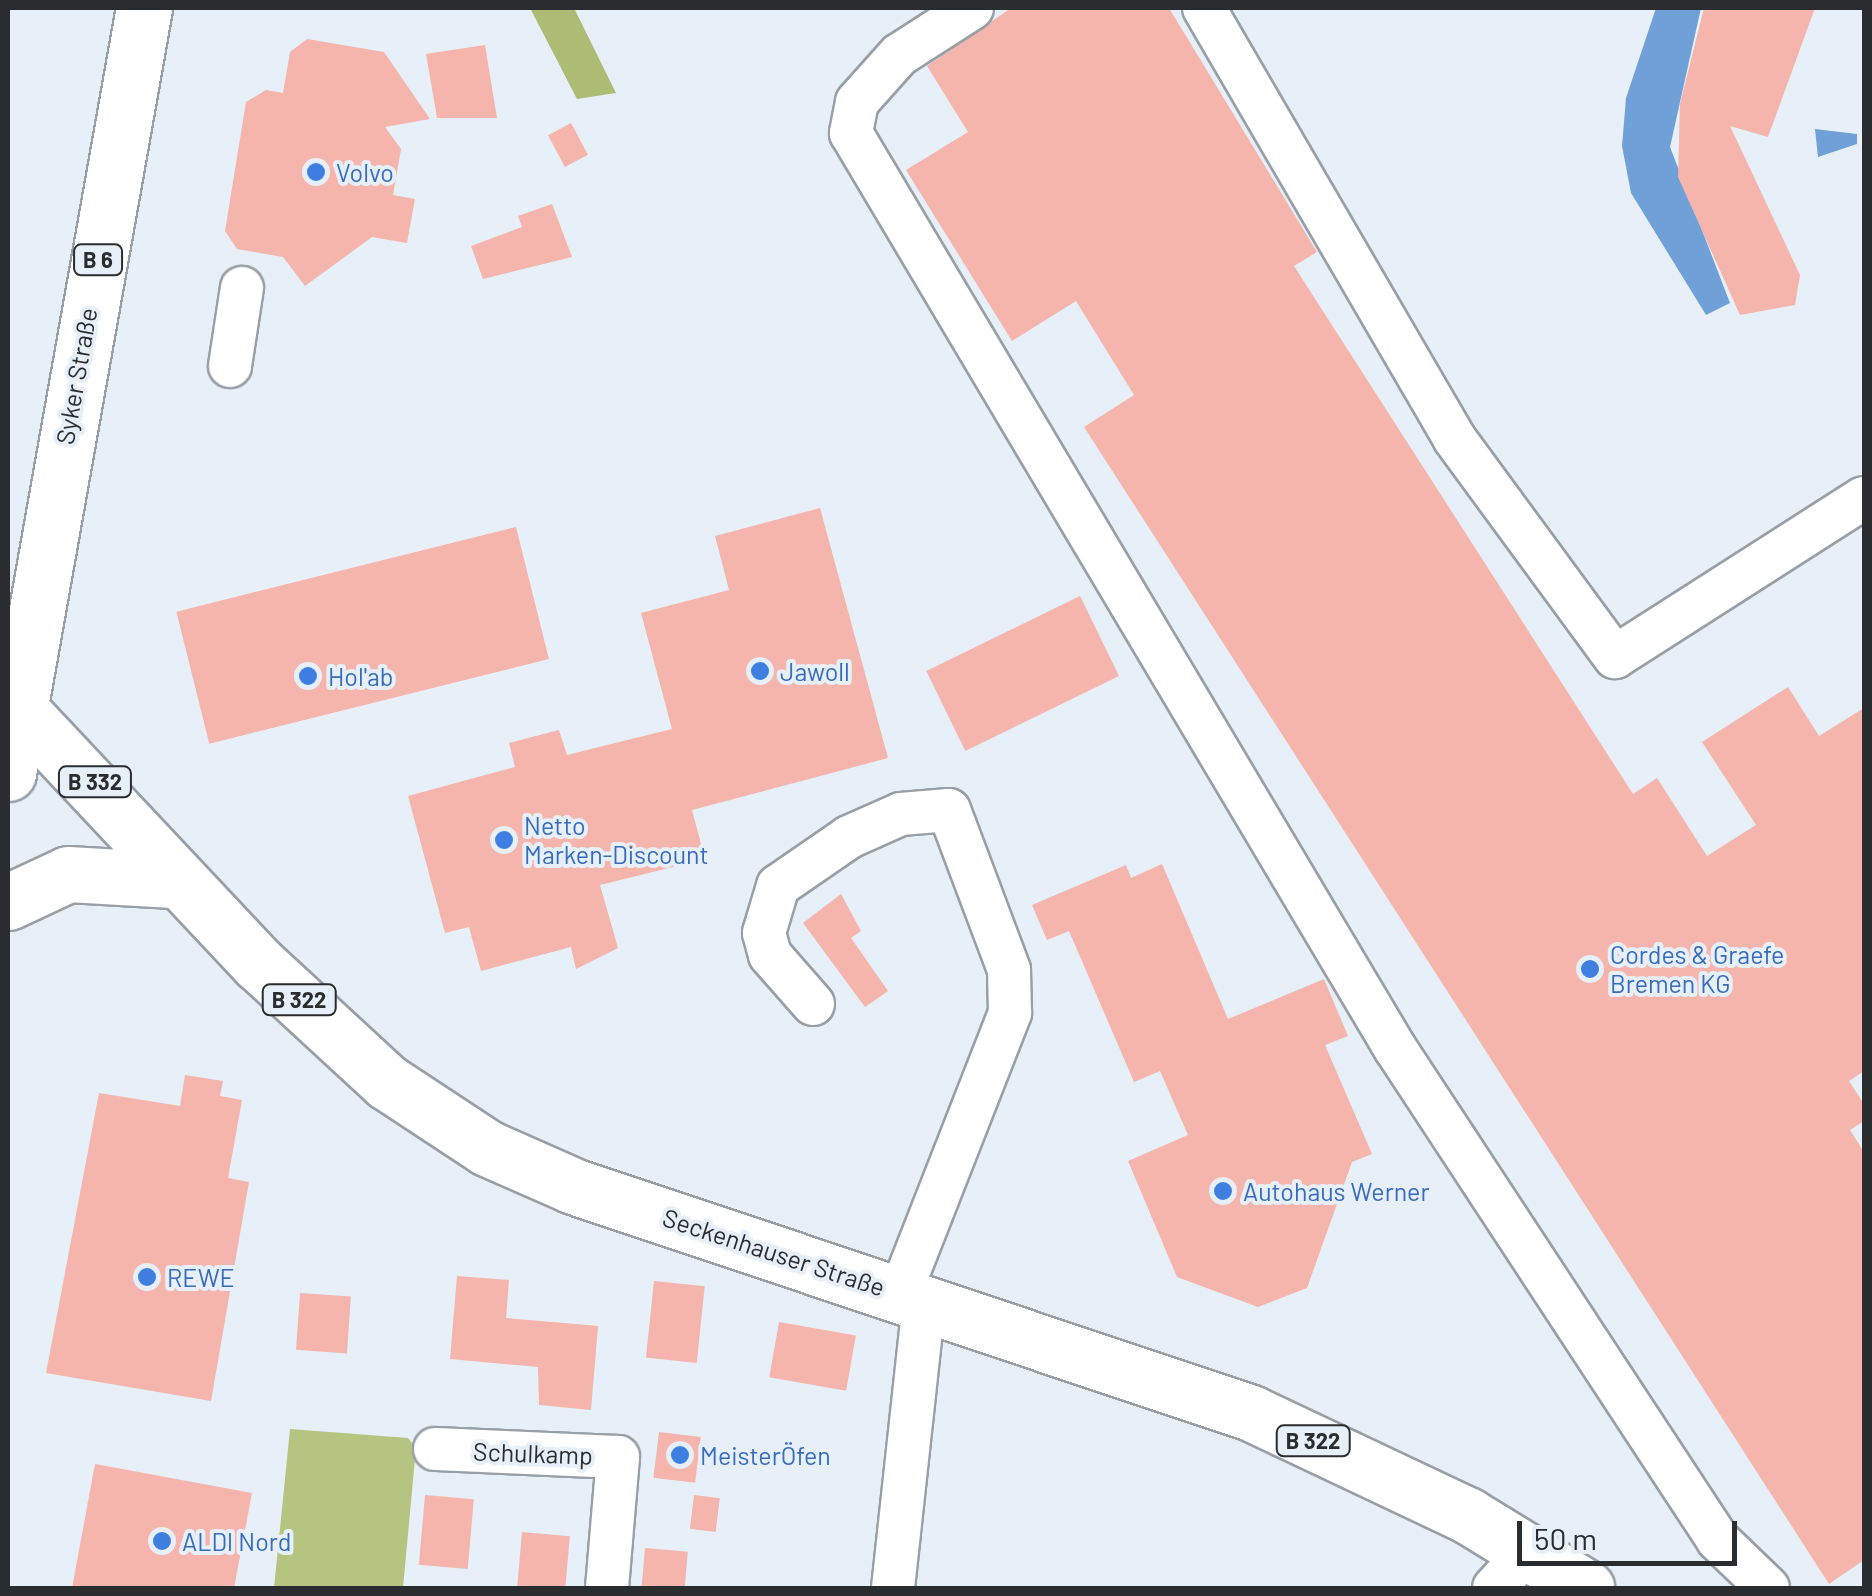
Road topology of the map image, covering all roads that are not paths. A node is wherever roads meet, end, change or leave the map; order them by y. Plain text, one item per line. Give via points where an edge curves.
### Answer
1 (144, 8) edge
2 (972, 8) edge
3 (1204, 8) edge
4 (242, 288) dead end
5 (230, 366) dead end
6 (1864, 498) edge
7 (28, 541) edge
8 (11, 733) edge
9 (165, 873) junction
10 (8, 902) edge
11 (813, 1004) dead end
12 (912, 1297) junction
13 (435, 1449) dead end
14 (1511, 1569) edge
15 (607, 1588) edge
16 (893, 1588) edge
17 (1586, 1588) edge
18 (1768, 1588) edge

1 - 7 main road, Syker Straße / B 6
2 - 18 street via 899,55 857,102 851,133 1394,1048 1718,1540
3 - 6 street via 1454,438 1614,657
4 - 5 street
7 - 8 main road, Syker Straße / B 6
8 - 9 main road, B 322 via 127,850
9 - 10 main road via 68,874
9 - 12 main road, Seckenhauser Straße / B 322 via 386,1082 487,1148 573,1186
11 - 12 street via 770,956 764,933 778,886 849,837 901,814 949,810 1009,970 1010,1013
12 - 14 main road, Seckenhauser Straße / B 322 via 1250,1413 1466,1516
12 - 16 street
13 - 15 street, Schulkamp via 618,1457
14 - 17 main road, B 322

